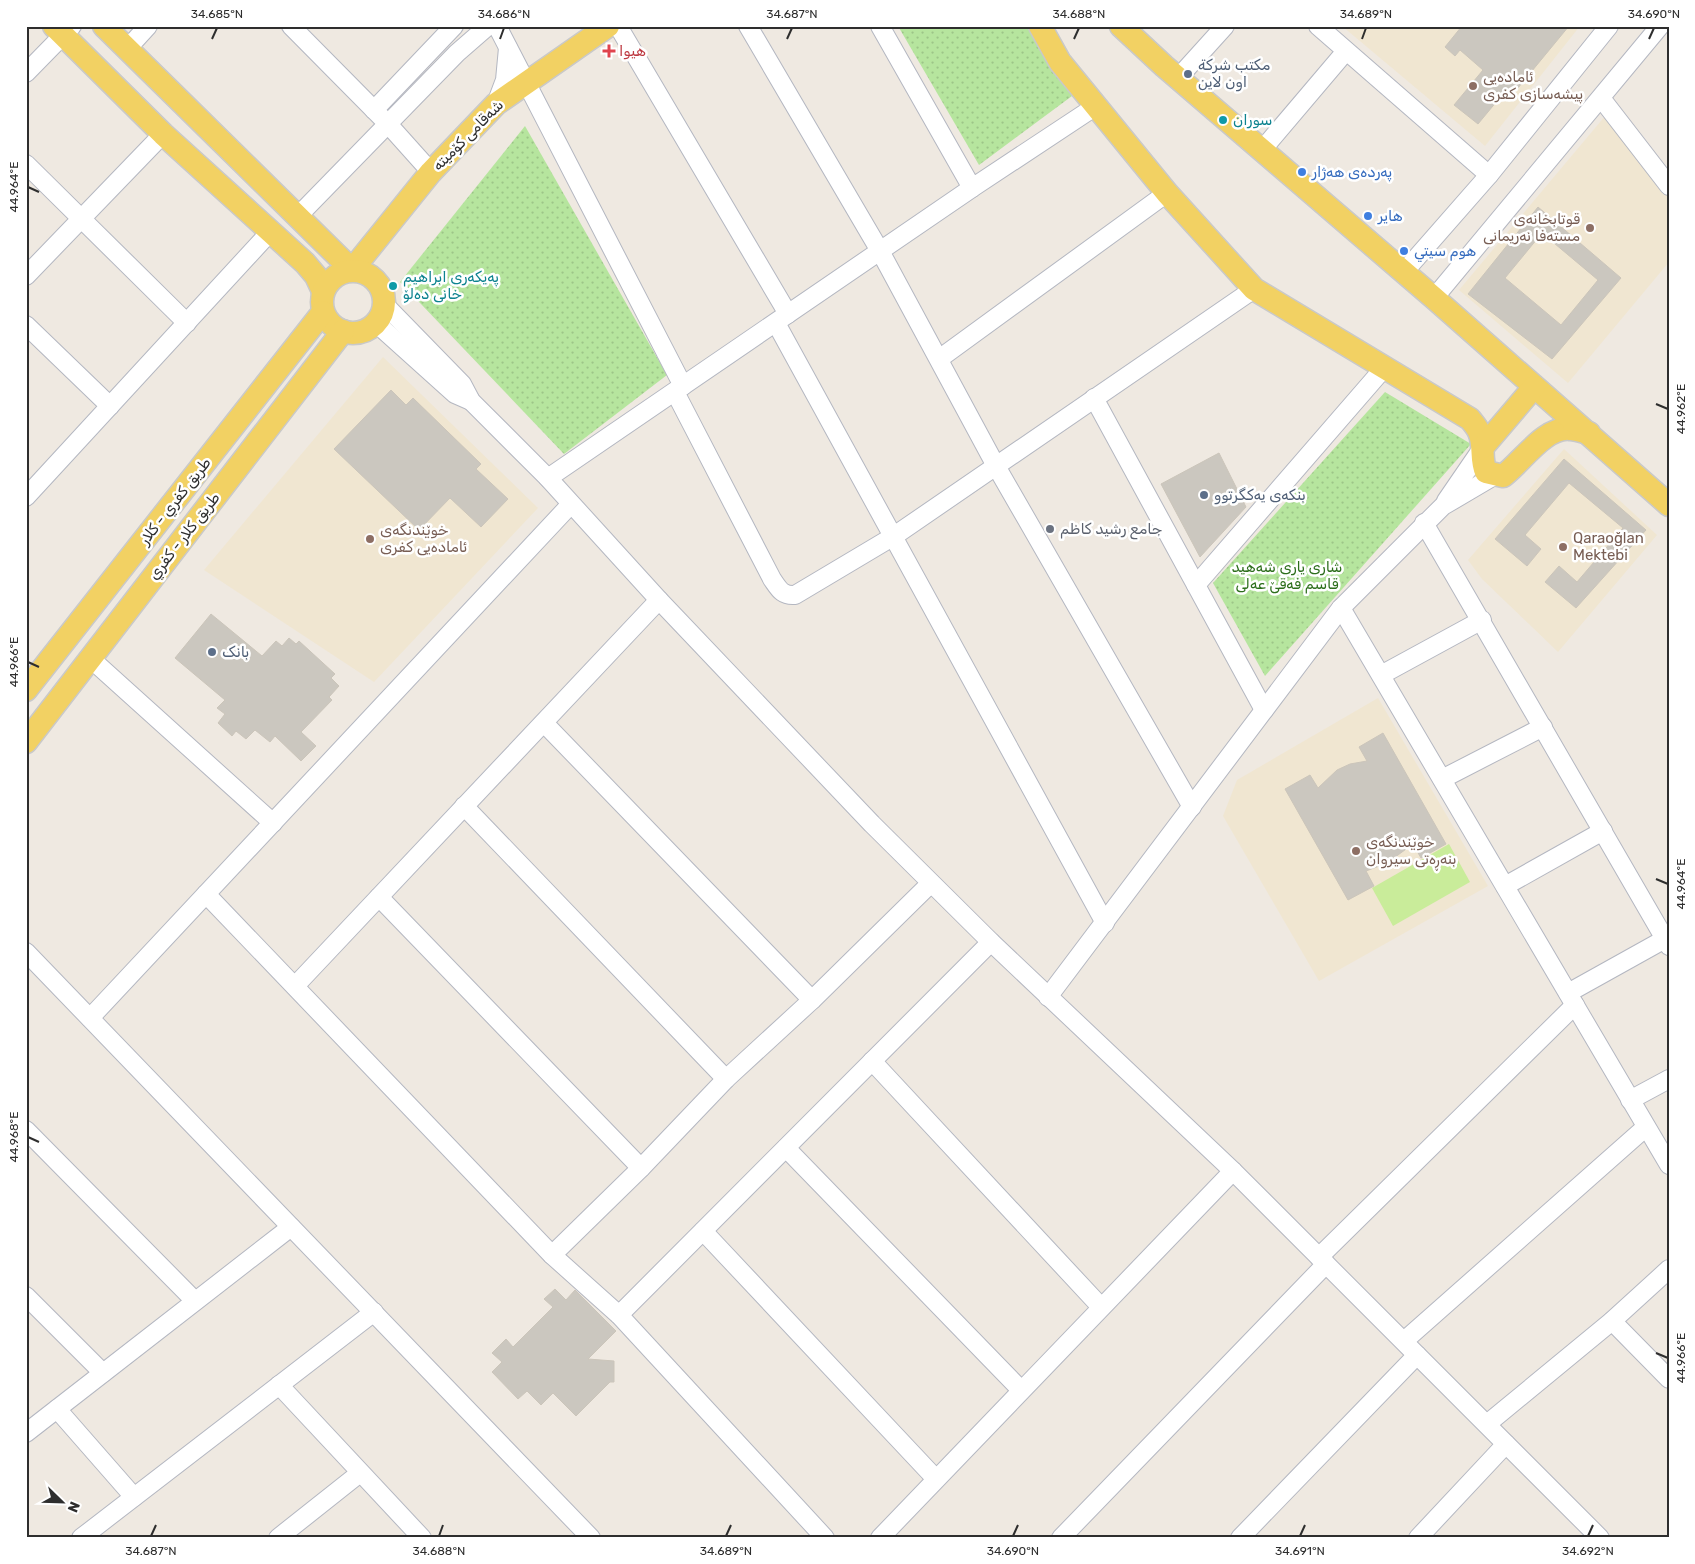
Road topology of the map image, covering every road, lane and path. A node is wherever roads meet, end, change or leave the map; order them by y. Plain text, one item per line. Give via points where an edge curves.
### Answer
1 (104, 26) edge
2 (148, 26) edge
3 (291, 26) edge
4 (488, 26) edge
5 (497, 26) edge
6 (608, 26) edge
7 (618, 26) edge
8 (748, 26) edge
9 (880, 26) edge
10 (1040, 26) edge
11 (1121, 26) edge
12 (1225, 26) edge
13 (1318, 26) edge
14 (1609, 26) edge
15 (1660, 26) edge
16 (63, 29) edge
17 (442, 30) edge
18 (508, 48) junction
19 (127, 49) junction
20 (1346, 51) junction
21 (457, 53) junction
22 (26, 73) edge
23 (1178, 78) junction
24 (526, 83) junction
25 (1601, 98) junction
26 (496, 104) junction
27 (1096, 106) junction
28 (374, 110) junction
29 (388, 124) junction
30 (164, 134) junction
31 (1262, 150) junction
32 (26, 164) edge
33 (431, 172) junction
34 (1489, 175) junction
35 (1669, 186) edge
36 (972, 188) junction
37 (1167, 193) junction
38 (298, 216) junction
39 (82, 219) junction
40 (271, 231) junction
41 (880, 251) junction
42 (352, 270) junction
43 (1404, 272) junction
44 (26, 276) edge
45 (1254, 289) junction
46 (1434, 298) junction
47 (323, 301) junction
48 (380, 313) junction
49 (782, 319) junction
50 (187, 323) junction
51 (26, 325) edge
52 (343, 332) junction
53 (939, 359) junction
54 (1384, 368) junction
55 (679, 389) junction
56 (1540, 392) junction
57 (1094, 398) junction
58 (110, 406) junction
59 (1589, 433) junction
60 (1540, 441) junction
61 (1482, 447) junction
62 (996, 466) junction
63 (1494, 476) junction
64 (548, 478) junction
65 (28, 493) edge
66 (571, 504) junction
67 (1669, 505) edge
68 (1443, 506) junction
69 (1424, 522) junction
70 (894, 536) junction
71 (1196, 585) junction
72 (659, 600) junction
73 (1341, 608) junction
74 (1482, 620) junction
75 (90, 658) junction
76 (1381, 675) junction
77 (26, 690) edge
78 (1264, 710) junction
79 (544, 723) junction
80 (1543, 727) junction
81 (26, 742) edge
82 (1442, 778) junction
83 (464, 806) junction
84 (1192, 807) junction
85 (273, 823) junction
86 (1603, 831) junction
87 (931, 883) junction
88 (1505, 886) junction
89 (206, 894) junction
90 (379, 897) junction
91 (1104, 922) junction
92 (991, 942) junction
93 (1667, 943) edge
94 (26, 952) edge
95 (295, 986) junction
96 (1048, 997) junction
97 (1571, 999) junction
98 (812, 1000) junction
99 (90, 1018) junction
100 (872, 1061) junction
101 (726, 1079) junction
102 (1669, 1079) edge
103 (1630, 1100) junction
104 (1646, 1127) junction
105 (26, 1130) edge
106 (786, 1148) junction
107 (1669, 1165) edge
108 (641, 1168) junction
109 (1233, 1170) junction
110 (291, 1227) junction
111 (703, 1231) junction
112 (552, 1255) junction
113 (1323, 1260) junction
114 (1669, 1269) edge
115 (26, 1296) edge
116 (195, 1301) junction
117 (1101, 1307) junction
118 (374, 1312) junction
119 (619, 1315) junction
120 (1612, 1321) junction
121 (1404, 1341) junction
122 (1417, 1355) junction
123 (103, 1373) junction
124 (1669, 1378) edge
125 (279, 1385) junction
126 (1021, 1390) junction
127 (57, 1409) junction
128 (1487, 1424) junction
129 (26, 1433) edge
130 (1506, 1444) junction
131 (360, 1473) junction
132 (936, 1479) junction
133 (134, 1497) junction
134 (81, 1538) edge
135 (278, 1538) edge
136 (422, 1538) edge
137 (591, 1538) edge
138 (825, 1538) edge
139 (880, 1538) edge
140 (1061, 1538) edge
141 (1240, 1538) edge
142 (1418, 1538) edge
143 (1600, 1538) edge

1 - 19 main road
2 - 19 street
3 - 28 street
4 - 21 street
5 - 18 street
6 - 24 main road, شەقامی کۆمیتە
7 - 49 street
8 - 41 street
9 - 36 street
10 - 27 main road via 1060,62
11 - 23 main road
12 - 23 street
13 - 20 street
14 - 34 street
15 - 25 street
16 - 22 street
16 - 30 main road
17 - 21 street
17 - 28 street
18 - 24 street
18 - 26 street via 505,80
19 - 38 main road
20 - 31 street
20 - 34 street
21 - 29 street
23 - 31 main road
24 - 26 main road, شەقامی کۆمیتە
24 - 55 street
25 - 35 street
25 - 46 street
26 - 33 main road, شەقامی کۆمیتە
27 - 36 street
27 - 37 main road
28 - 29 street
29 - 33 street
29 - 38 street
30 - 39 street
30 - 40 main road
31 - 43 main road
32 - 39 street
33 - 42 main road, شەقامی کۆمیتە
34 - 43 street
36 - 41 street
37 - 45 main road
37 - 53 street
38 - 42 main road
39 - 44 street
39 - 50 street
40 - 47 main road via 311,269
40 - 50 street
41 - 49 street
41 - 53 street
42 - 47 main road via 334,276
42 - 48 main road via 369,275 376,281 384,296
43 - 46 main road
45 - 54 main road
45 - 57 street
46 - 56 main road
47 - 52 main road via 328,320
47 - 77 main road, طريق كفري - كلار
48 - 52 main road via 360,332
48 - 64 street via 455,394 471,401
49 - 55 street
49 - 70 street
50 - 58 street
51 - 58 street
52 - 75 main road, طريق كلار - كفري
53 - 62 street
54 - 61 main road via 1470,419 1479,432
54 - 71 street
55 - 64 street
55 - 70 street via 780,592 787,596 795,595
56 - 59 main road
56 - 60 main road via 1545,419
56 - 61 main road
57 - 62 street
57 - 71 street
58 - 65 street
59 - 60 main road via 1568,428
59 - 67 main road
60 - 63 main road via 1512,470 1503,476
61 - 63 main road via 1482,463 1486,472
61 - 68 street
62 - 70 street
62 - 84 street
63 - 68 street
64 - 66 street
66 - 72 street
66 - 85 street
68 - 69 street
69 - 73 street
69 - 74 street
70 - 91 street
71 - 78 street
72 - 79 street
72 - 87 street
73 - 76 street
73 - 78 street
74 - 76 street
74 - 80 street
75 - 81 main road, طريق كلار - كفري
75 - 85 street
76 - 82 street
78 - 84 street
79 - 83 street
79 - 98 street
80 - 82 street
80 - 86 street
82 - 88 street
83 - 90 street
83 - 101 street
84 - 91 street
85 - 89 street
86 - 88 street
86 - 93 street
87 - 92 street
87 - 98 street
88 - 97 street
89 - 95 street
89 - 99 street
90 - 95 street
90 - 108 street
91 - 96 street
92 - 96 street
92 - 100 street
93 - 97 street
94 - 99 street
95 - 112 street
96 - 109 street
97 - 103 street
97 - 113 street
98 - 101 street
99 - 110 street
100 - 106 street
100 - 117 street
101 - 108 street
102 - 103 street
103 - 104 street
104 - 107 street
104 - 121 street
105 - 116 street
106 - 111 street
106 - 126 street
108 - 112 street
109 - 113 street
109 - 117 street
110 - 116 street
110 - 118 street
111 - 119 street
111 - 132 street
112 - 119 street
113 - 121 street
113 - 140 street
114 - 120 street
115 - 123 street
116 - 123 street
117 - 126 street
118 - 125 street
118 - 137 street
119 - 138 street
120 - 124 street
120 - 128 street
121 - 122 street
122 - 128 street
122 - 141 street
123 - 127 street
125 - 131 street
125 - 133 street
126 - 132 street
127 - 129 street
127 - 133 street
128 - 130 street
130 - 142 street
130 - 143 street
131 - 135 street
131 - 136 street
132 - 139 street
133 - 134 street

